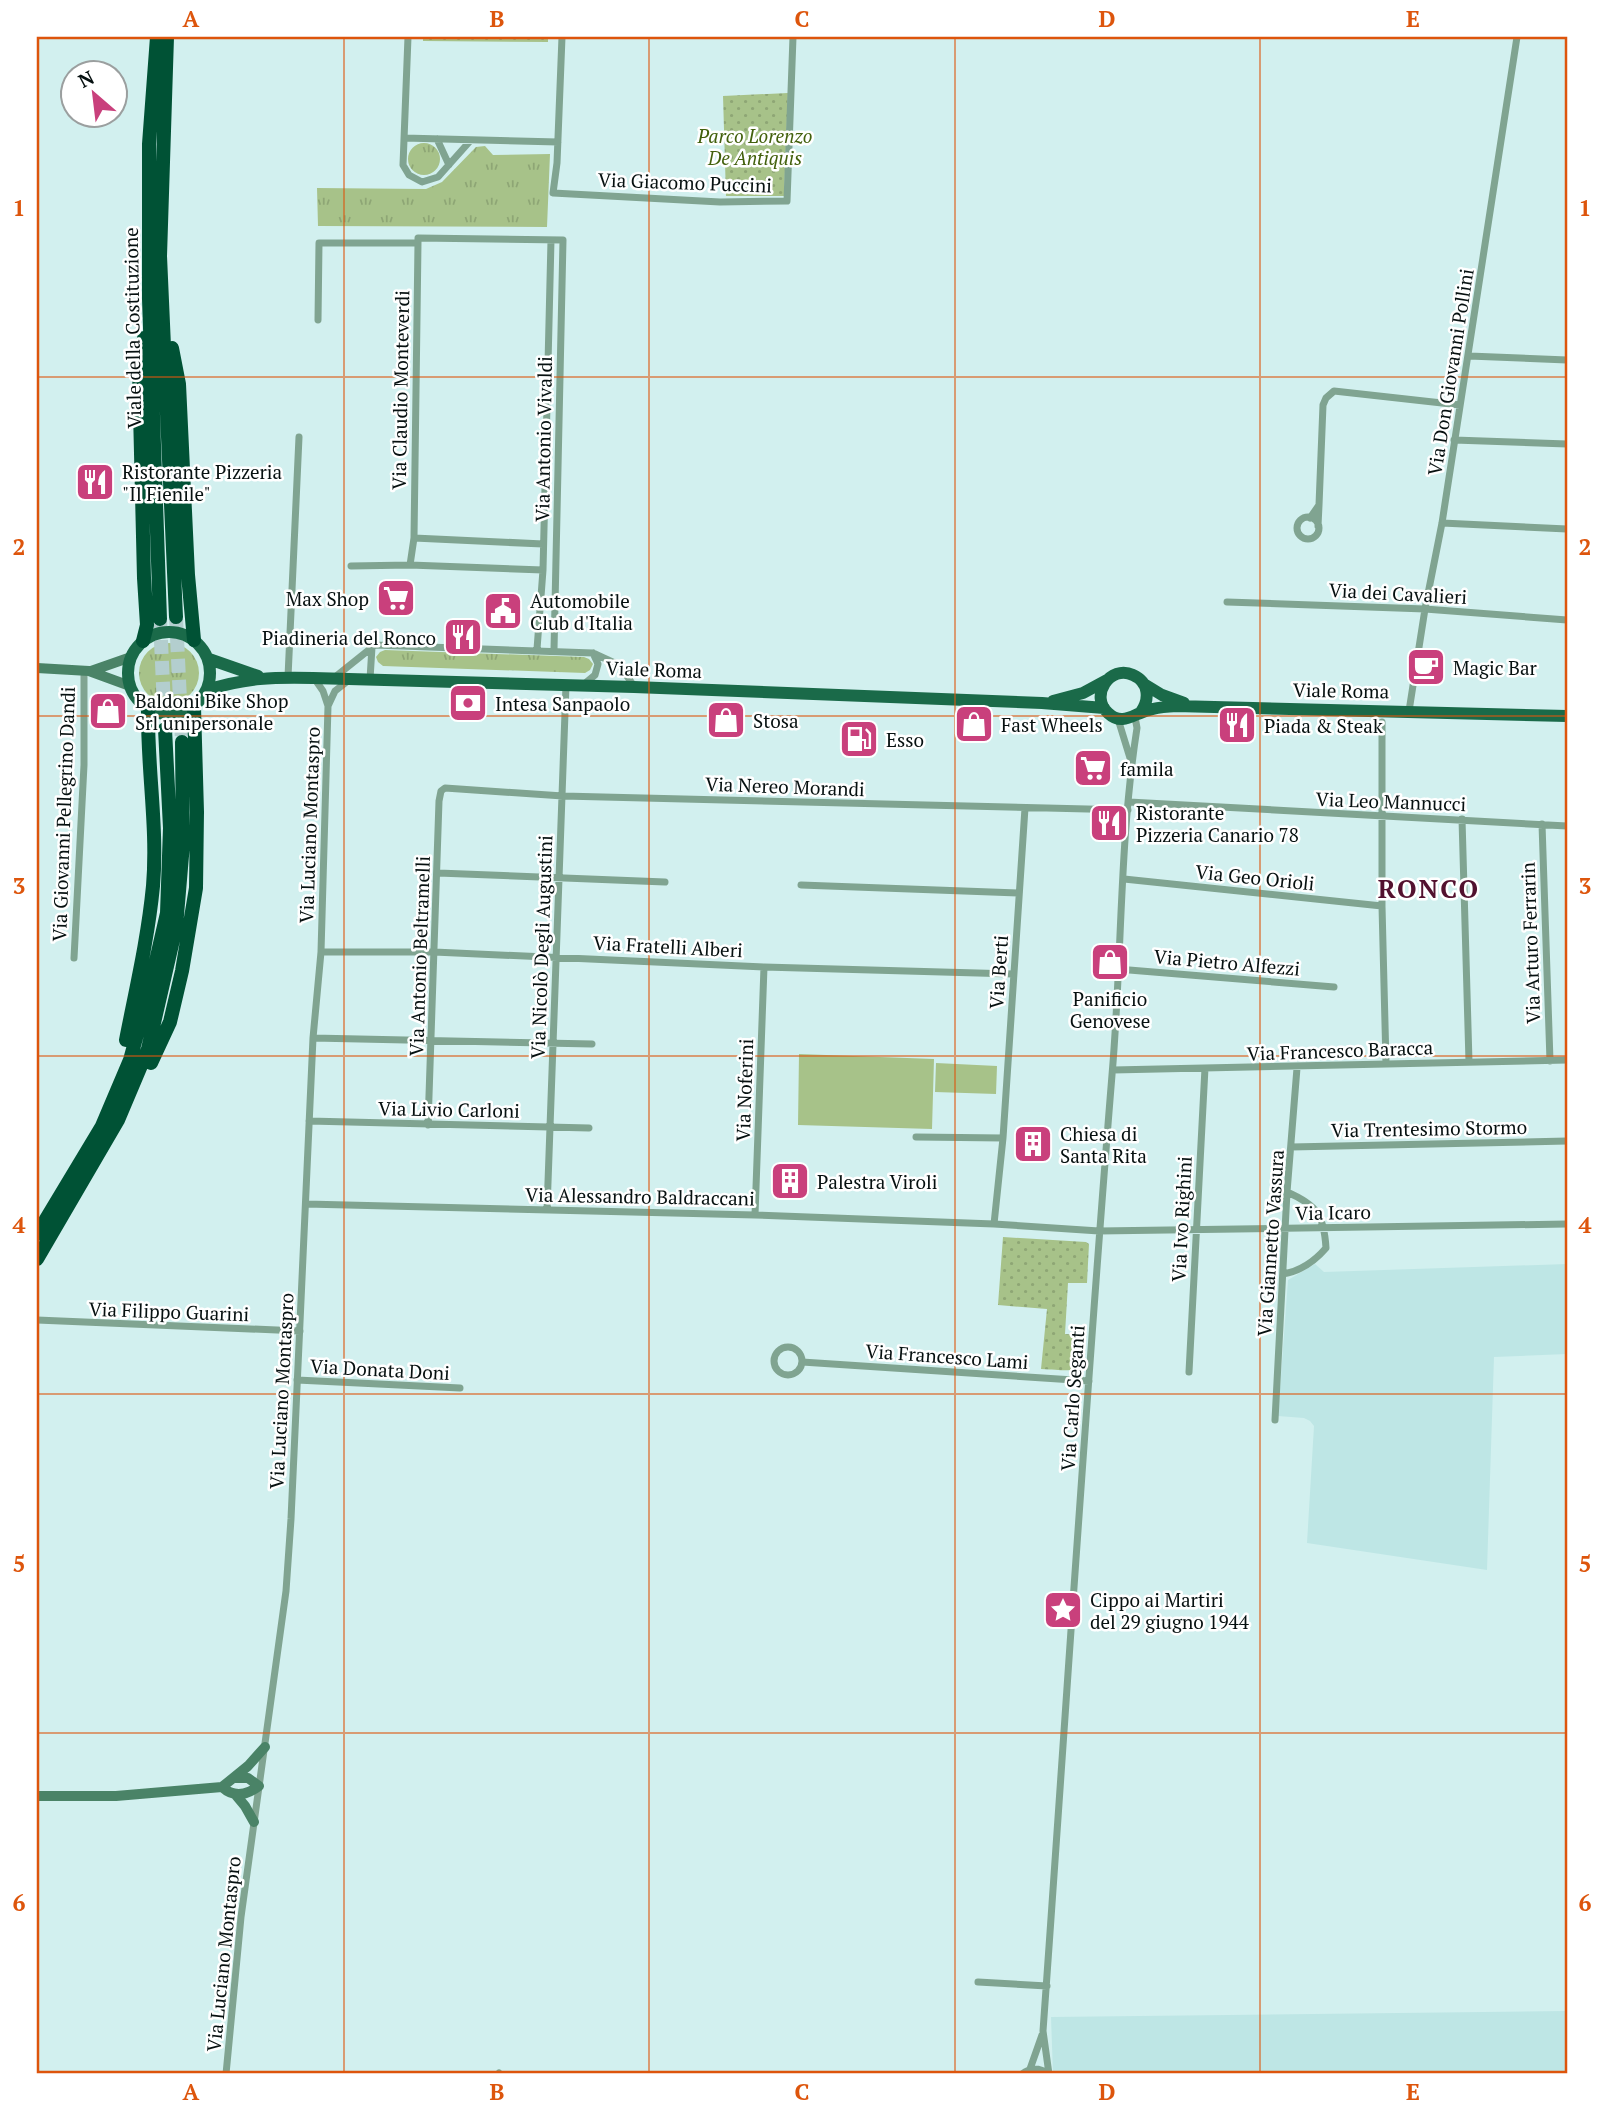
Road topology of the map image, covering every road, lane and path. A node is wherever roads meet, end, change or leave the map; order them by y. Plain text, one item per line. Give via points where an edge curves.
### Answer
1 (157, 37) edge
2 (167, 37) edge
3 (408, 37) edge
4 (562, 37) edge
5 (793, 37) edge
6 (1517, 37) edge
7 (404, 138) junction
8 (437, 139) junction
9 (471, 140) junction
10 (558, 142) junction
11 (449, 164) junction
12 (551, 240) junction
13 (418, 243) junction
14 (149, 299) junction
15 (163, 305) junction
16 (318, 320) dead end
17 (1469, 356) junction
18 (1567, 360) edge
19 (1460, 405) junction
20 (299, 437) dead end
21 (1454, 440) junction
22 (1567, 443) edge
23 (1319, 505) junction
24 (1310, 518) junction
25 (1442, 523) junction
26 (1318, 527) junction
27 (1567, 529) edge
28 (414, 538) junction
29 (543, 544) junction
30 (351, 565) dead end
31 (410, 565) junction
32 (543, 570) junction
33 (1227, 602) dead end
34 (1425, 609) junction
35 (176, 617) tunnel mouth
36 (160, 619) tunnel mouth
37 (1567, 620) edge
38 (194, 639) junction
39 (143, 641) junction
40 (372, 648) junction
41 (537, 649) junction
42 (554, 650) junction
43 (593, 653) junction
44 (131, 657) junction
45 (209, 659) junction
46 (37, 668) edge
47 (86, 671) junction
48 (262, 677) junction
49 (288, 677) junction
50 (313, 678) junction
51 (334, 678) junction
52 (350, 679) junction
53 (370, 679) junction
54 (1107, 679) junction
55 (1144, 684) junction
56 (566, 685) junction
57 (130, 686) junction
58 (583, 686) junction
59 (634, 687) junction
60 (207, 690) junction
61 (1044, 703) junction
62 (328, 706) junction
63 (1198, 706) junction
64 (194, 707) junction
65 (148, 708) junction
66 (1104, 708) junction
67 (1409, 711) junction
68 (1138, 714) junction
69 (1567, 716) edge
70 (1118, 719) junction
71 (1382, 722) dead end
72 (165, 729) tunnel mouth
73 (182, 743) tunnel mouth
74 (1131, 768) junction
75 (442, 789) joint
76 (563, 796) junction
77 (1128, 806) junction
78 (1025, 808) junction
79 (1381, 817) junction
80 (1462, 819) junction
81 (1542, 824) junction
82 (1567, 826) edge
83 (438, 873) junction
84 (559, 878) junction
85 (1124, 879) junction
86 (666, 882) dead end
87 (801, 885) dead end
88 (1019, 893) junction
89 (1382, 906) junction
90 (321, 952) junction
91 (434, 952) junction
92 (556, 956) junction
93 (74, 958) dead end
94 (764, 967) junction
95 (1117, 969) junction
96 (1013, 974) junction
97 (1334, 987) dead end
98 (313, 1038) junction
99 (432, 1041) junction
100 (554, 1044) junction
101 (592, 1044) dead end
102 (1567, 1060) edge
103 (1550, 1061) junction
104 (1469, 1062) junction
105 (1386, 1063) junction
106 (1205, 1068) junction
107 (1297, 1068) junction
108 (1113, 1070) junction
109 (118, 1120) junction
110 (309, 1121) junction
111 (428, 1125) junction
112 (102, 1126) junction
113 (551, 1128) junction
114 (589, 1128) dead end
115 (916, 1137) dead end
116 (1003, 1138) junction
117 (1567, 1140) edge
118 (1292, 1147) junction
119 (1287, 1192) junction
120 (306, 1204) junction
121 (547, 1210) junction
122 (755, 1215) junction
123 (994, 1224) junction
124 (1567, 1224) edge
125 (1325, 1227) junction
126 (1285, 1228) junction
127 (1196, 1230) junction
128 (1099, 1231) junction
129 (37, 1234) edge
130 (37, 1259) edge
131 (1283, 1274) junction
132 (37, 1320) edge
133 (300, 1331) junction
134 (802, 1362) dead end
135 (1189, 1372) dead end
136 (298, 1380) junction
137 (1089, 1381) junction
138 (460, 1388) dead end
139 (1275, 1420) dead end
140 (265, 1747) junction
141 (232, 1779) junction
142 (259, 1786) junction
143 (222, 1787) junction
144 (234, 1794) junction
145 (37, 1796) edge
146 (254, 1822) junction
147 (978, 1982) dead end
148 (1046, 1986) junction
149 (1043, 2031) junction
150 (1030, 2069) junction
151 (226, 2074) edge
152 (1022, 2074) edge
153 (1049, 2074) edge

1 - 14 highway, Viale della Costituzione via 149,144
2 - 15 highway, Viale della Costituzione via 160,256
3 - 7 street
4 - 10 street, Via Giacomo Puccini
5 - 10 street, Via Giacomo Puccini via 787,201 553,193
6 - 17 street, Via Don Giovanni Pollini
7 - 8 street
7 - 11 street via 403,164 409,175 426,183
8 - 9 street
8 - 11 street
9 - 10 street
9 - 11 street
12 - 13 street via 418,239
12 - 29 street, Via Antonio Vivaldi
12 - 42 street, Via Antonio Vivaldi via 563,240
13 - 16 street via 319,243
13 - 28 street, Via Claudio Monteverdi
14 - 36 highway, Viale della Costituzione
14 - 39 highway via 139,370 147,625
15 - 35 highway, Viale della Costituzione
15 - 38 highway via 179,384
17 - 18 street
17 - 19 street, Via Don Giovanni Pollini
19 - 21 street, Via Don Giovanni Pollini
19 - 23 street via 1339,391 1330,394 1324,405
20 - 49 street
21 - 22 street
21 - 25 street, Via Don Giovanni Pollini
23 - 24 street
23 - 26 street
24 - 26 street
24 - 26 street via 1299,522 1299,535 1312,538
25 - 27 street
25 - 34 street, Via Don Giovanni Pollini
28 - 29 street
28 - 31 street, Via Claudio Monteverdi
29 - 32 street, Via Antonio Vivaldi
30 - 31 street
31 - 32 street
32 - 41 street, Via Antonio Vivaldi
33 - 34 street, Via dei Cavalieri
34 - 37 street, Via dei Cavalieri
34 - 67 street, Via Don Giovanni Pollini
38 - 39 main road via 168,631
38 - 45 main road
39 - 44 main road
40 - 41 street
40 - 51 street
40 - 53 street
41 - 42 street
42 - 43 street
43 - 58 street via 598,664 595,675
43 - 59 street via 619,665
44 - 47 street
44 - 57 main road
45 - 48 main road, Viale Roma
45 - 60 main road
46 - 47 street
47 - 57 street
47 - 93 street, Via Giovanni Pellegrino Dandi
48 - 49 main road, Viale Roma
48 - 60 main road, Viale Roma
49 - 50 main road, Viale Roma
50 - 51 main road, Viale Roma
50 - 62 street, Via Luciano Montaspro
51 - 52 main road, Viale Roma
52 - 53 main road, Viale Roma
52 - 62 street, Via Luciano Montaspro via 335,691
53 - 56 main road, Viale Roma
54 - 55 main road via 1127,673
54 - 61 main road, Viale Roma via 1083,693
54 - 66 main road via 1101,693
55 - 63 main road, Viale Roma via 1171,699
55 - 68 main road via 1147,699
56 - 58 main road, Viale Roma
56 - 76 street, Via Nicolò Degli Augustini
57 - 65 main road
58 - 59 main road, Viale Roma
59 - 61 main road, Viale Roma
60 - 64 main road
61 - 66 main road, Viale Roma
62 - 90 street, Via Luciano Montaspro
63 - 67 main road, Viale Roma
63 - 68 main road, Viale Roma via 1161,707
64 - 65 main road via 171,715
64 - 109 highway via 196,888 182,971 170,1023 135,1105
65 - 112 highway via 153,886 124,1052 105,1103
66 - 70 main road
67 - 69 main road, Viale Roma
68 - 70 main road
68 - 74 street, Via Carlo Seganti
70 - 74 street, Via Carlo Seganti
71 - 79 street
72 - 112 highway via 170,828 167,913 130,1060
73 - 109 highway via 183,844 176,927 148,1049
74 - 77 street, Via Carlo Seganti
75 - 76 street, Via Nereo Morandi
75 - 83 street, Via Antonio Beltramelli
76 - 78 street, Via Nereo Morandi
76 - 84 street, Via Nicolò Degli Augustini
77 - 78 street, Via Nereo Morandi
77 - 79 street, Via Leo Mannucci
77 - 85 street, Via Carlo Seganti
78 - 88 street, Via Berti
79 - 80 street, Via Leo Mannucci
79 - 89 street
80 - 81 street, Via Leo Mannucci
80 - 104 street
81 - 82 street, Via Leo Mannucci
81 - 103 street, Via Arturo Ferrarin
83 - 84 street
83 - 91 street, Via Antonio Beltramelli
84 - 86 street
84 - 92 street, Via Nicolò Degli Augustini
85 - 89 street, Via Geo Orioli
85 - 95 street, Via Carlo Seganti
87 - 88 street
88 - 96 street, Via Berti
89 - 105 street
90 - 91 street, Via Fratelli Alberi
90 - 98 street, Via Luciano Montaspro
91 - 92 street, Via Fratelli Alberi
91 - 99 street, Via Antonio Beltramelli
92 - 94 street, Via Fratelli Alberi
92 - 100 street, Via Nicolò Degli Augustini
94 - 96 street, Via Fratelli Alberi
94 - 122 street, Via Noferini
95 - 97 street, Via Pietro Alfezzi
95 - 108 street, Via Carlo Seganti
96 - 116 street, Via Berti
98 - 99 street
98 - 110 street, Via Luciano Montaspro
99 - 100 street
99 - 111 street, Via Antonio Beltramelli
100 - 101 street
100 - 113 street, Via Nicolò Degli Augustini
102 - 103 street, Via Francesco Baracca
103 - 104 street, Via Francesco Baracca
104 - 105 street, Via Francesco Baracca
105 - 107 street, Via Francesco Baracca
106 - 107 street, Via Francesco Baracca
106 - 108 street, Via Francesco Baracca
106 - 127 street, Via Ivo Righini
107 - 118 street, Via Giannetto Vassura
108 - 128 street, Via Carlo Seganti
109 - 130 highway
110 - 111 street, Via Livio Carloni
110 - 120 street, Via Luciano Montaspro
111 - 113 street, Via Livio Carloni
112 - 129 highway
113 - 114 street, Via Livio Carloni
113 - 121 street, Via Nicolò Degli Augustini
115 - 116 street
116 - 123 street, Via Berti
117 - 118 street, Via Trentesimo Stormo
118 - 119 street, Via Giannetto Vassura
119 - 125 street via 1305,1200 1319,1213
119 - 126 street, Via Giannetto Vassura
120 - 121 street, Via Alessandro Baldraccani
120 - 133 street, Via Luciano Montaspro
121 - 122 street, Via Alessandro Baldraccani
122 - 123 street, Via Alessandro Baldraccani
123 - 128 street, Via Alessandro Baldraccani
124 - 125 street, Via Icaro
125 - 126 street, Via Icaro
125 - 131 street via 1326,1248 1316,1260
126 - 127 street, Via Icaro
126 - 131 street, Via Giannetto Vassura
127 - 128 street, Via Icaro
127 - 135 street, Via Ivo Righini
128 - 137 street, Via Carlo Seganti
131 - 139 street, Via Giannetto Vassura
132 - 133 street, Via Filippo Guarini
133 - 136 street, Via Luciano Montaspro
134 - 137 street, Via Francesco Lami
136 - 138 street, Via Donata Doni
136 - 140 street, Via Luciano Montaspro via 286,1591
137 - 148 street, Via Carlo Seganti
140 - 141 street
140 - 142 street, Via Luciano Montaspro
141 - 142 street via 248,1777
141 - 143 street
142 - 144 street
142 - 146 street, Via Luciano Montaspro
143 - 144 street
143 - 145 street via 116,1796
144 - 146 street
146 - 151 street, Via Luciano Montaspro
147 - 148 street
148 - 149 street, Via Carlo Seganti
149 - 150 street, Via Carlo Seganti
149 - 153 street, Via Carlo Seganti
150 - 152 street
150 - 153 street

